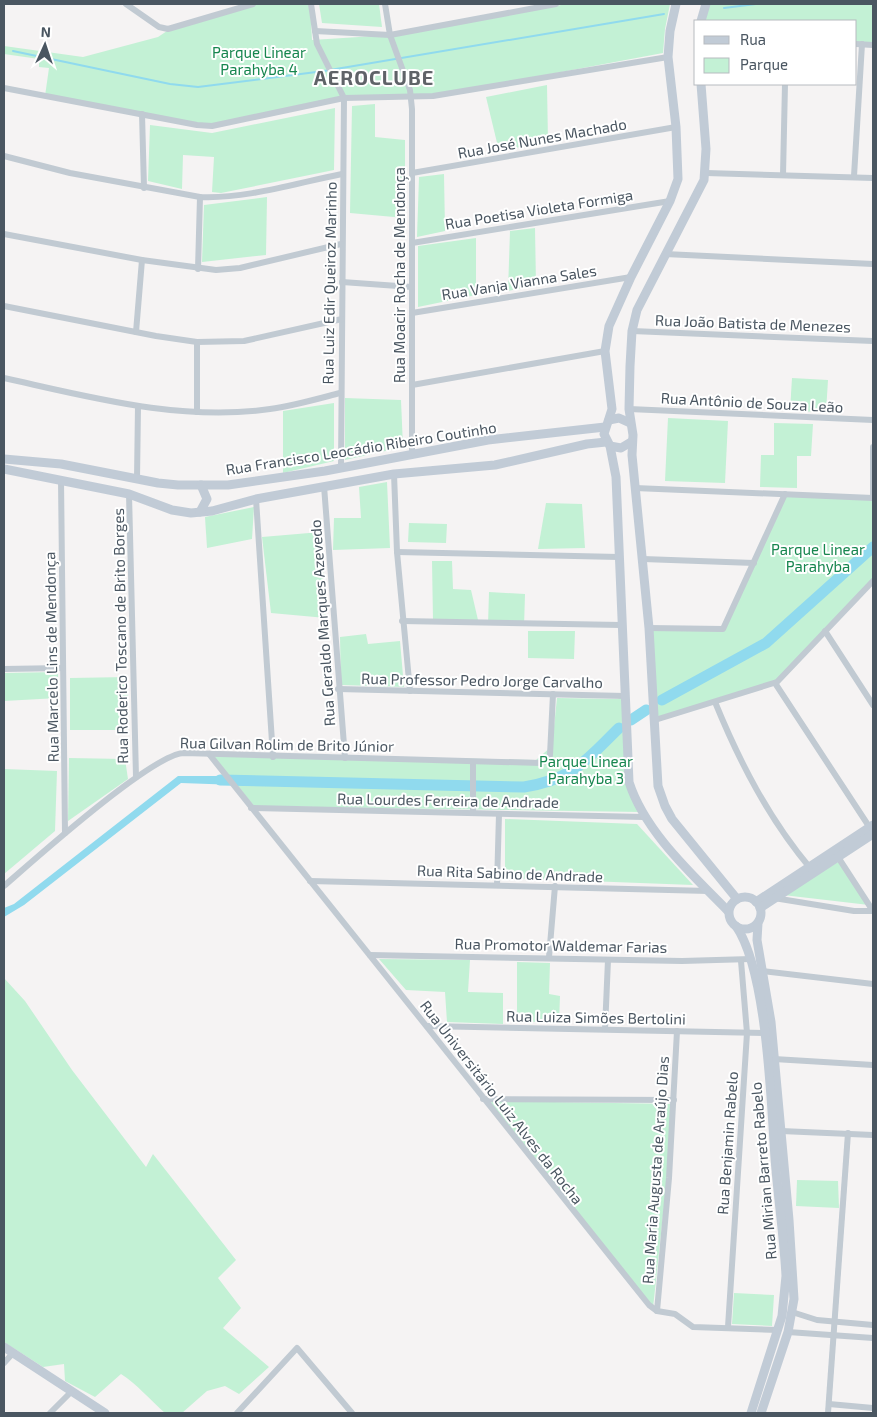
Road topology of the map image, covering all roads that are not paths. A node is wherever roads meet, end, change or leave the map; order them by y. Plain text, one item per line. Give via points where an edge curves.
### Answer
1 (126, 4) edge
2 (252, 4) edge
3 (311, 4) edge
4 (385, 4) edge
5 (556, 4) edge
6 (676, 4) edge
7 (706, 4) edge
8 (701, 20) edge
9 (315, 31) junction
10 (390, 35) junction
11 (859, 44) edge
12 (873, 45) edge
13 (668, 57) junction
14 (701, 85) edge
15 (784, 85) edge
16 (4, 88) edge
17 (344, 98) junction
18 (411, 98) junction
19 (142, 114) junction
20 (676, 126) junction
21 (4, 156) edge
22 (706, 172) junction
23 (412, 173) junction
24 (342, 174) junction
25 (783, 175) junction
26 (854, 176) junction
27 (873, 178) edge
28 (144, 188) junction
29 (200, 197) junction
30 (670, 201) junction
31 (4, 234) edge
32 (412, 243) junction
33 (341, 244) junction
34 (665, 254) junction
35 (142, 260) junction
36 (873, 264) edge
37 (198, 269) junction
38 (630, 277) junction
39 (342, 282) junction
40 (412, 287) junction
41 (4, 306) edge
42 (412, 313) junction
43 (342, 319) junction
44 (632, 330) junction
45 (136, 332) junction
46 (873, 341) edge
47 (197, 342) junction
48 (605, 351) junction
49 (4, 378) edge
50 (412, 385) junction
51 (340, 393) junction
52 (138, 406) junction
53 (629, 409) junction
54 (197, 412) junction
55 (873, 420) edge
56 (630, 423) junction
57 (607, 424) junction
58 (631, 442) junction
59 (608, 444) junction
60 (873, 447) edge
61 (412, 453) junction
62 (4, 459) edge
63 (340, 468) junction
64 (4, 469) edge
65 (394, 474) junction
66 (137, 479) junction
67 (61, 480) junction
68 (201, 486) junction
69 (324, 486) junction
70 (635, 488) junction
71 (129, 494) junction
72 (786, 494) junction
73 (873, 498) edge
74 (256, 499) junction
75 (200, 512) junction
76 (397, 552) junction
77 (619, 557) junction
78 (643, 559) junction
79 (754, 563) junction
80 (873, 581) edge
81 (402, 622) junction
82 (621, 625) junction
83 (649, 628) junction
84 (825, 631) junction
85 (63, 668) junction
86 (4, 669) edge
87 (775, 683) junction
88 (338, 689) junction
89 (410, 691) junction
90 (553, 694) junction
91 (625, 696) junction
92 (716, 702) junction
93 (873, 705) edge
94 (655, 720) junction
95 (209, 754) junction
96 (273, 757) junction
97 (345, 758) junction
98 (473, 762) junction
99 (136, 778) junction
100 (251, 808) junction
101 (473, 813) junction
102 (499, 814) junction
103 (644, 816) junction
104 (872, 830) edge
105 (65, 833) junction
106 (836, 854) junction
107 (812, 870) junction
108 (310, 881) junction
109 (4, 886) edge
110 (497, 886) junction
111 (554, 886) junction
112 (709, 891) junction
113 (774, 898) junction
114 (737, 899) junction
115 (758, 905) junction
116 (728, 911) junction
117 (873, 911) edge
118 (758, 923) junction
119 (736, 926) junction
120 (370, 955) junction
121 (550, 957) junction
122 (751, 959) junction
123 (608, 960) junction
124 (741, 961) junction
125 (762, 971) junction
126 (873, 984) edge
127 (427, 1026) junction
128 (605, 1029) junction
129 (677, 1031) junction
130 (746, 1033) junction
131 (764, 1033) junction
132 (774, 1059) junction
133 (873, 1065) edge
134 (483, 1099) junction
135 (674, 1100) junction
136 (781, 1131) junction
137 (848, 1133) junction
138 (873, 1135) edge
139 (657, 1311) junction
140 (792, 1312) junction
141 (836, 1322) junction
142 (873, 1325) edge
143 (728, 1327) junction
144 (783, 1331) junction
145 (834, 1337) junction
146 (873, 1338) edge
147 (4, 1347) edge
148 (13, 1353) junction
149 (4, 1363) edge
150 (71, 1392) junction
151 (829, 1404) junction
152 (873, 1408) edge
153 (350, 1412) edge
154 (50, 1413) edge
155 (105, 1413) edge
156 (238, 1413) edge
157 (751, 1413) edge
158 (761, 1413) edge
159 (828, 1413) edge

1 - 2 street via 159,27 168,29
3 - 9 street
4 - 10 street, Rua Moacir Rocha de Mendonça
5 - 10 street
6 - 13 main road
7 - 8 main road
9 - 10 street
9 - 17 street via 316,44
10 - 18 street, Rua Moacir Rocha de Mendonça
11 - 12 street
11 - 26 street
13 - 18 street via 521,83
13 - 20 main road
14 - 22 main road
15 - 25 street
16 - 19 street
17 - 18 street
17 - 19 street via 212,126
17 - 24 street, Rua Luiz Edir Queiroz Marinho
18 - 23 street, Rua Moacir Rocha de Mendonça
19 - 28 street
20 - 23 street, Rua José Nunes Machado
20 - 30 main road via 679,173
21 - 28 street
22 - 25 street
22 - 34 main road via 702,188
23 - 32 street, Rua Moacir Rocha de Mendonça
24 - 29 street via 242,194
24 - 33 street, Rua Luiz Edir Queiroz Marinho
25 - 26 street
26 - 27 street
28 - 29 street
29 - 37 street
30 - 32 street, Rua Poetisa Violeta Formiga
30 - 38 main road
31 - 35 street
32 - 40 street, Rua Moacir Rocha de Mendonça
33 - 37 street via 240,268
33 - 39 street, Rua Luiz Edir Queiroz Marinho
34 - 36 street
34 - 44 main road via 642,298
35 - 37 street
35 - 45 street
38 - 42 street, Rua Vanja Vianna Sales
38 - 48 main road via 612,318
39 - 40 street
39 - 43 street, Rua Luiz Edir Queiroz Marinho
40 - 42 street, Rua Moacir Rocha de Mendonça
41 - 45 street
42 - 50 street, Rua Moacir Rocha de Mendonça
43 - 47 street via 244,341
43 - 51 street, Rua Luiz Edir Queiroz Marinho
44 - 46 street, Rua João Batista de Menezes
44 - 53 main road
45 - 47 street
47 - 54 street
48 - 50 street
48 - 57 main road via 612,400
49 - 52 street
50 - 61 street, Rua Moacir Rocha de Mendonça
51 - 54 street via 272,409
51 - 63 street, Rua Luiz Edir Queiroz Marinho
52 - 54 street
52 - 66 street
53 - 55 street, Rua Antônio de Souza Leão
53 - 56 main road
56 - 57 main road via 619,418
56 - 58 main road
57 - 59 main road
57 - 61 main road, Rua Francisco Leocádio Ribeiro Coutinho
58 - 59 main road via 621,448
58 - 70 main road
59 - 65 main road, Rua Francisco Leocádio Ribeiro Coutinho via 587,444 495,465
59 - 77 main road via 616,477
60 - 73 street
61 - 63 main road, Rua Francisco Leocádio Ribeiro Coutinho
62 - 66 main road, Rua Francisco Leocádio Ribeiro Coutinho via 61,464
63 - 68 main road, Rua Francisco Leocádio Ribeiro Coutinho
64 - 67 main road, Rua Francisco Leocádio Ribeiro Coutinho
65 - 69 main road, Rua Francisco Leocádio Ribeiro Coutinho
65 - 76 street
66 - 68 main road, Rua Francisco Leocádio Ribeiro Coutinho
67 - 71 main road, Rua Francisco Leocádio Ribeiro Coutinho
67 - 85 street, Rua Marcelo Lins de Mendonça
68 - 75 main road via 208,499
69 - 74 main road, Rua Francisco Leocádio Ribeiro Coutinho
69 - 88 street, Rua Geraldo Marques Azevedo
70 - 72 street
70 - 78 main road
71 - 75 main road, Rua Francisco Leocádio Ribeiro Coutinho via 172,510
71 - 99 street, Rua Roderico Toscano de Brito Borges
72 - 73 street
72 - 79 street
74 - 75 main road, Rua Francisco Leocádio Ribeiro Coutinho
74 - 96 street
76 - 77 street
76 - 81 street
77 - 82 main road
78 - 79 street
78 - 83 main road
79 - 83 street via 725,626 718,630
80 - 84 street
81 - 82 street
81 - 89 street
82 - 91 main road
83 - 94 main road
84 - 87 street
84 - 93 street
85 - 86 street
85 - 105 street, Rua Marcelo Lins de Mendonça
87 - 92 street
87 - 104 street
88 - 89 street, Rua Professor Pedro Jorge Carvalho
88 - 97 street, Rua Geraldo Marques Azevedo
89 - 90 street, Rua Professor Pedro Jorge Carvalho
90 - 91 street, Rua Professor Pedro Jorge Carvalho
90 - 98 street, Rua Gilvan Rolim de Brito Júnior via 549,759 541,763
91 - 103 main road via 628,778
92 - 94 street
92 - 107 street via 764,803 784,837
94 - 114 main road via 657,777 665,806 704,862
95 - 96 street, Rua Gilvan Rolim de Brito Júnior
95 - 99 street, Rua Gilvan Rolim de Brito Júnior via 172,754
95 - 100 street, Rua Universitário Luiz Alves da Rocha
96 - 97 street, Rua Gilvan Rolim de Brito Júnior
97 - 98 street, Rua Gilvan Rolim de Brito Júnior
98 - 101 street
99 - 105 street, Rua Gilvan Rolim de Brito Júnior
100 - 101 street, Rua Lourdes Ferreira de Andrade
100 - 108 street, Rua Universitário Luiz Alves da Rocha
101 - 102 street, Rua Lourdes Ferreira de Andrade
102 - 103 street, Rua Lourdes Ferreira de Andrade
102 - 110 street
103 - 112 main road
104 - 106 main road
105 - 109 street, Rua Gilvan Rolim de Brito Júnior
106 - 107 main road
106 - 117 street
107 - 113 main road
107 - 115 main road
108 - 110 street, Rua Rita Sabino de Andrade
108 - 120 street, Rua Universitário Luiz Alves da Rocha
110 - 111 street, Rua Rita Sabino de Andrade
111 - 112 street, Rua Rita Sabino de Andrade
111 - 121 street
112 - 116 main road
113 - 115 main road
113 - 117 street
114 - 115 main road via 750,898
114 - 116 main road
115 - 118 main road via 761,918
116 - 119 main road
118 - 119 main road via 749,930
118 - 125 main road, Rua Mirian Barreto Rabelo
119 - 122 main road, Rua Mirian Barreto Rabelo
120 - 121 street, Rua Promotor Waldemar Farias
120 - 127 street, Rua Universitário Luiz Alves da Rocha
121 - 123 street, Rua Promotor Waldemar Farias
122 - 124 street, Rua Promotor Waldemar Farias
122 - 131 main road, Rua Mirian Barreto Rabelo
123 - 124 street, Rua Promotor Waldemar Farias
123 - 128 street
124 - 130 street, Rua Benjamin Rabelo
125 - 126 street
125 - 132 main road, Rua Mirian Barreto Rabelo
127 - 128 street, Rua Luiza Simões Bertolini
127 - 134 street, Rua Universitário Luiz Alves da Rocha
128 - 129 street, Rua Luiza Simões Bertolini
129 - 130 street, Rua Luiza Simões Bertolini
129 - 135 street, Rua Maria Augusta de Araújo Dias
130 - 131 street, Rua Luiza Simões Bertolini
130 - 143 street, Rua Benjamin Rabelo
131 - 144 main road, Rua Mirian Barreto Rabelo via 786,1276
132 - 133 street
132 - 136 main road, Rua Mirian Barreto Rabelo
134 - 135 street
134 - 139 street, Rua Universitário Luiz Alves da Rocha
135 - 139 street, Rua Maria Augusta de Araújo Dias
136 - 137 street
136 - 140 main road, Rua Mirian Barreto Rabelo via 792,1268
137 - 138 street
137 - 141 street
139 - 143 street via 676,1314 693,1327
140 - 141 street
140 - 144 main road, Rua Mirian Barreto Rabelo
141 - 142 street
141 - 145 street
143 - 144 street
144 - 145 street
144 - 157 main road, Rua Mirian Barreto Rabelo
144 - 158 main road, Rua Mirian Barreto Rabelo
145 - 146 street
145 - 151 street
147 - 148 main road
148 - 149 street
148 - 150 main road
150 - 154 street
150 - 155 main road
151 - 152 street
151 - 159 street
153 - 156 street via 297,1348

